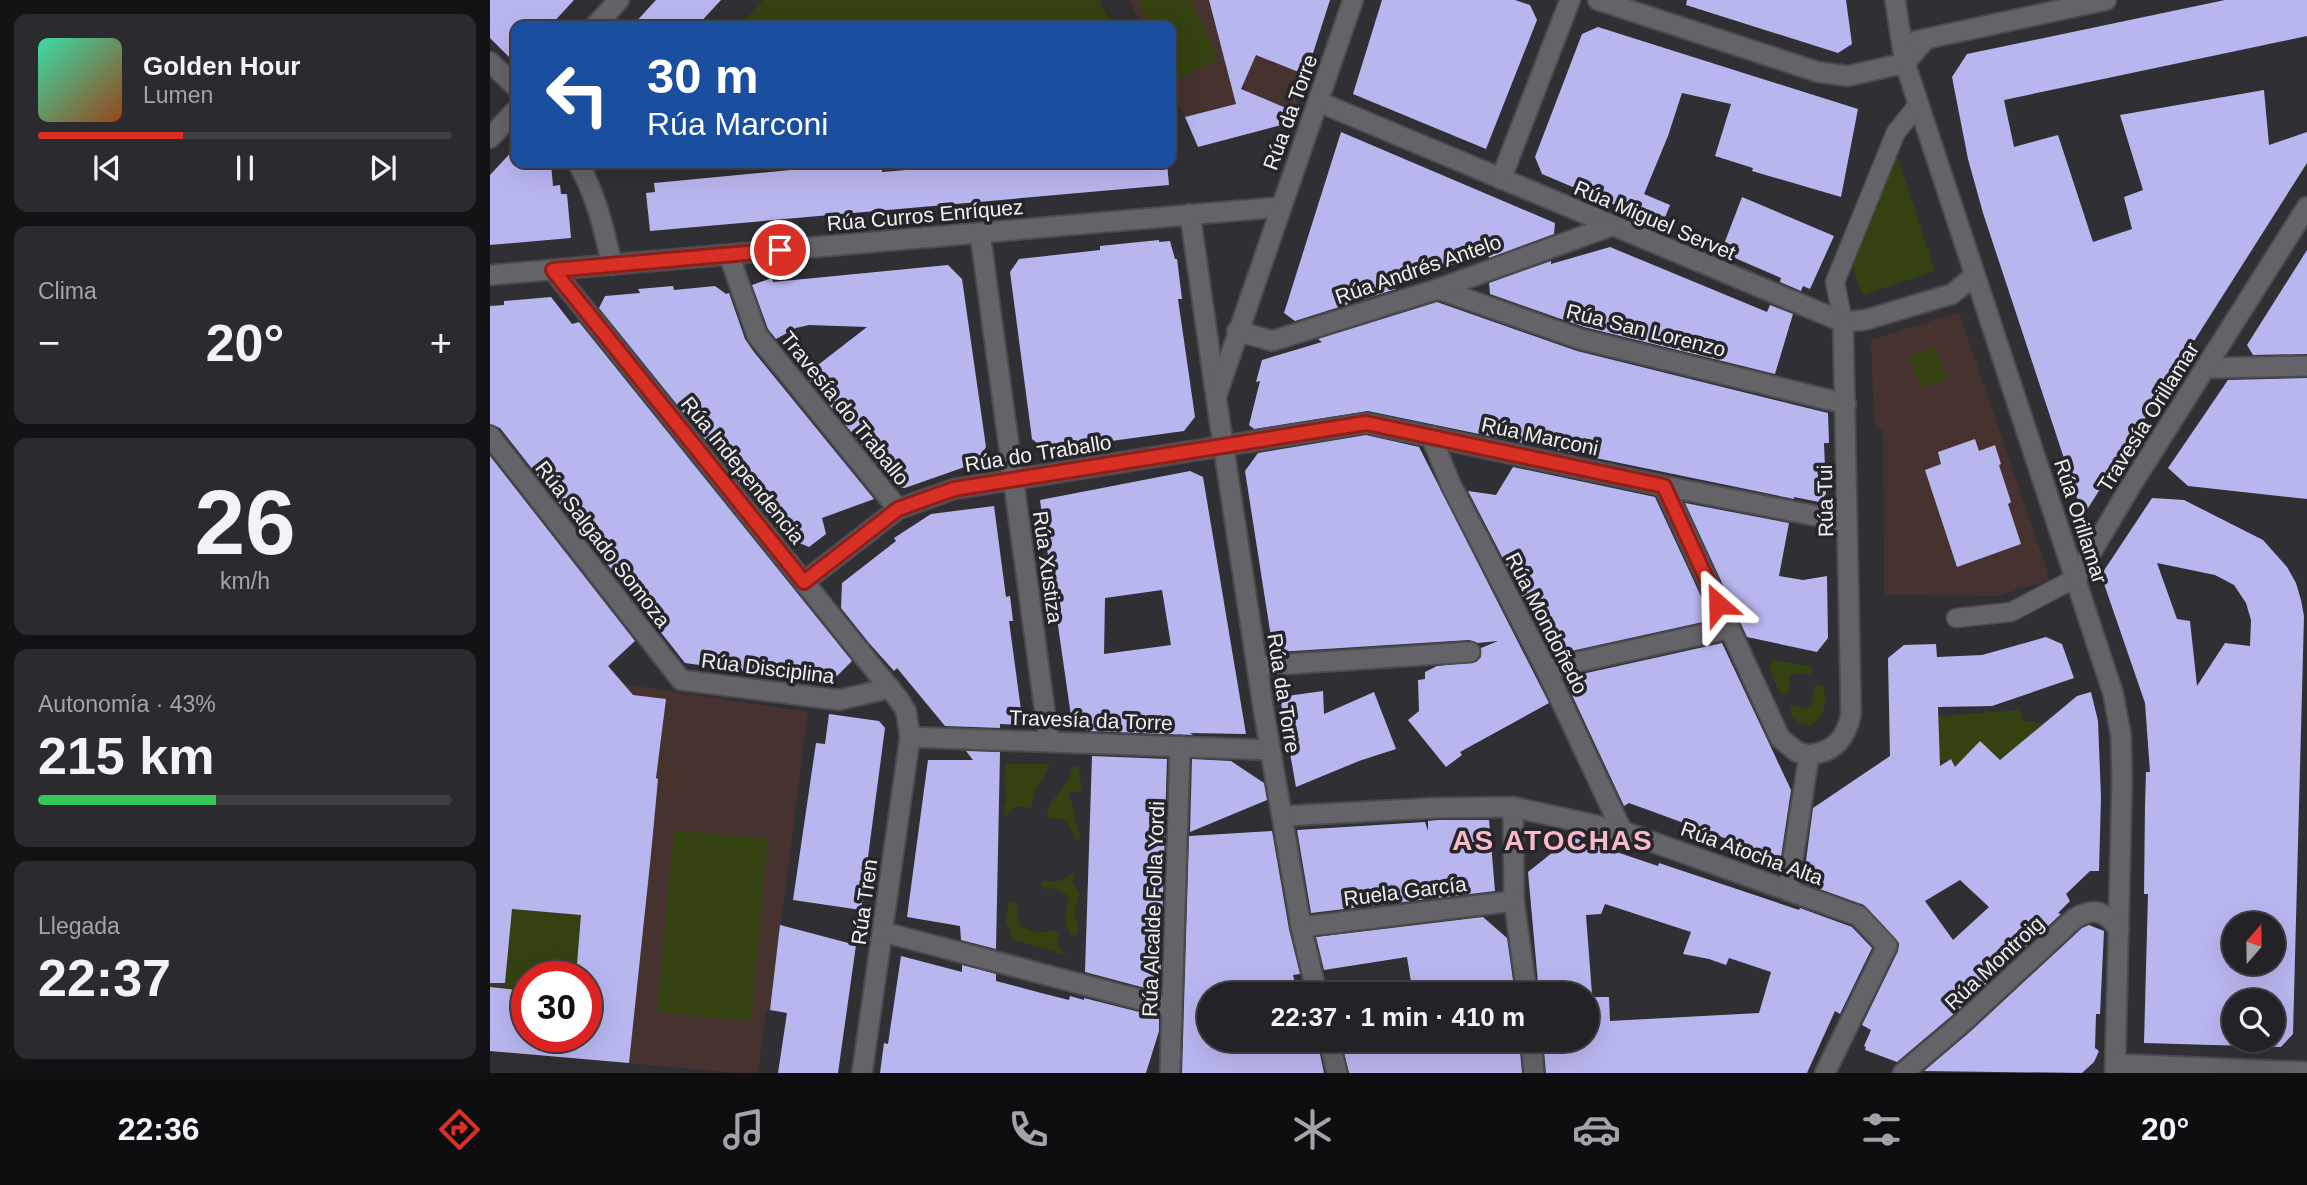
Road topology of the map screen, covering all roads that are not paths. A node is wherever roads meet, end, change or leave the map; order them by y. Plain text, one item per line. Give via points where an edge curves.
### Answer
1 (619, 0) edge
2 (1353, 0) edge
3 (1570, 0) edge
4 (1598, 0) edge
5 (1895, 0) edge
6 (2106, 0) edge
7 (600, 21) edge
8 (1903, 54) junction
9 (490, 62) edge
10 (511, 82) edge
11 (1319, 102) junction
12 (1919, 106) junction
13 (511, 115) edge
14 (490, 138) edge
15 (581, 168) edge
16 (1501, 180) junction
17 (1281, 207) junction
18 (2307, 207) edge
19 (1190, 214) junction
20 (1611, 226) junction
21 (980, 233) junction
22 (729, 255) junction
23 (612, 264) junction
24 (553, 270) junction
25 (490, 275) edge
26 (1975, 275) junction
27 (1438, 289) junction
28 (1843, 322) junction
29 (1237, 331) junction
30 (2307, 366) edge
31 (2206, 368) junction
32 (1216, 397) junction
33 (1846, 404) junction
34 (490, 436) edge
35 (1431, 436) junction
36 (1223, 447) junction
37 (1014, 479) junction
38 (1664, 486) junction
39 (898, 509) junction
40 (1847, 522) junction
41 (2076, 579) junction
42 (804, 582) junction
43 (1956, 618) dead end
44 (1717, 631) dead end
45 (1470, 652) dead end
46 (1257, 666) junction
47 (1546, 668) junction
48 (681, 680) joint
49 (890, 688) junction
50 (910, 737) junction
51 (1049, 742) junction
52 (1180, 746) junction
53 (1270, 750) junction
54 (1809, 755) junction
55 (1513, 807) junction
56 (1283, 816) junction
57 (1622, 831) junction
58 (1788, 891) junction
59 (1514, 901) junction
60 (1301, 927) junction
61 (2119, 929) junction
62 (883, 932) junction
63 (1315, 982) edge
64 (1525, 982) edge
65 (1172, 1008) junction
66 (1332, 1052) edge
67 (1532, 1052) edge
68 (2111, 1070) edge
69 (2307, 1072) edge
70 (862, 1073) edge
71 (1170, 1073) edge
72 (1337, 1073) edge
73 (1534, 1073) edge
74 (1825, 1073) edge
75 (1903, 1073) edge

1 - 7 street
2 - 11 street, Rúa da Torre
3 - 16 street
4 - 8 street via 1818,72 1848,76
5 - 8 street, Rúa Orillamar
6 - 8 street via 1926,39
8 - 12 street, Rúa Orillamar
9 - 10 street
11 - 16 street, Rúa Miguel Servet
11 - 17 street, Rúa da Torre
12 - 26 street, Rúa Orillamar
12 - 28 street, Rúa Tui via 1896,132 1835,282
13 - 14 street
15 - 23 street via 598,207
16 - 20 street, Rúa Miguel Servet
17 - 19 street, Rúa Curros Enríquez
17 - 29 street, Rúa da Torre
18 - 31 street, Travesía Orillamar
19 - 21 street, Rúa Curros Enríquez
19 - 32 street, Rúa da Torre
20 - 27 street, Rúa Andrés Antelo
20 - 28 street, Rúa Miguel Servet
21 - 22 street, Rúa Curros Enríquez
21 - 37 street, Rúa Xustiza
22 - 23 street, Rúa Curros Enríquez
22 - 39 street, Travesía do Traballo via 757,335
23 - 24 street, Rúa Curros Enríquez
24 - 25 street, Rúa Curros Enríquez
24 - 42 street, Rúa Independencia
26 - 28 street via 1952,294 1865,320
26 - 41 street, Rúa Orillamar
27 - 29 street, Rúa Andrés Antelo via 1272,341
27 - 33 street, Rúa San Lorenzo via 1580,339
28 - 33 street, Rúa Tui
29 - 32 street, Rúa da Torre
30 - 31 street
31 - 41 street, Travesía Orillamar
32 - 36 street, Rúa da Torre
33 - 40 street, Rúa Tui
34 - 48 street, Rúa Salgado Somoza
35 - 36 street, Rúa Marconi via 1366,423
35 - 38 street, Rúa Marconi
35 - 47 street, Rúa Mondoñedo via 1451,485
36 - 37 street, Rúa do Traballo
36 - 46 street, Rúa da Torre
37 - 39 street, Rúa do Traballo via 954,489
37 - 51 street, Rúa Xustiza
38 - 40 street, Rúa Marconi
38 - 54 street via 1780,738
39 - 42 street, Rúa do Traballo
40 - 54 street, Rúa Tui via 1851,714 1844,737 1833,748
41 - 43 street via 2011,612
41 - 61 street, Rúa Orillamar via 2113,693 2121,736
42 - 49 street, Rúa Independencia
44 - 47 street
45 - 46 street
46 - 53 street, Rúa da Torre
47 - 57 street, Rúa Mondoñedo
48 - 49 street, Rúa Disciplina via 839,700
49 - 50 street, Rúa Independencia via 906,711
50 - 51 street, Travesía da Torre
50 - 62 street, Rúa Tren
51 - 52 street, Travesía da Torre
52 - 53 street, Travesía da Torre
52 - 65 street, Rúa Alcalde Folla Yordi
53 - 56 street, Rúa da Torre
54 - 58 street
55 - 56 street, Rúa Atocha Alta
55 - 57 street, Rúa Atocha Alta
55 - 59 street
56 - 60 street, Rúa da Torre
57 - 58 street, Rúa Atocha Alta
58 - 74 street, Rúa Atocha Alta via 1859,916 1886,946
59 - 60 street, Ruela García
59 - 64 street
60 - 63 street, Rúa da Torre
61 - 68 street, Rúa Orillamar
61 - 75 street, Rúa Montroig via 2102,912 2075,918
62 - 65 street
62 - 70 street, Rúa Tren
65 - 71 street, Rúa Alcalde Folla Yordi
66 - 72 street
67 - 73 street
68 - 69 street

